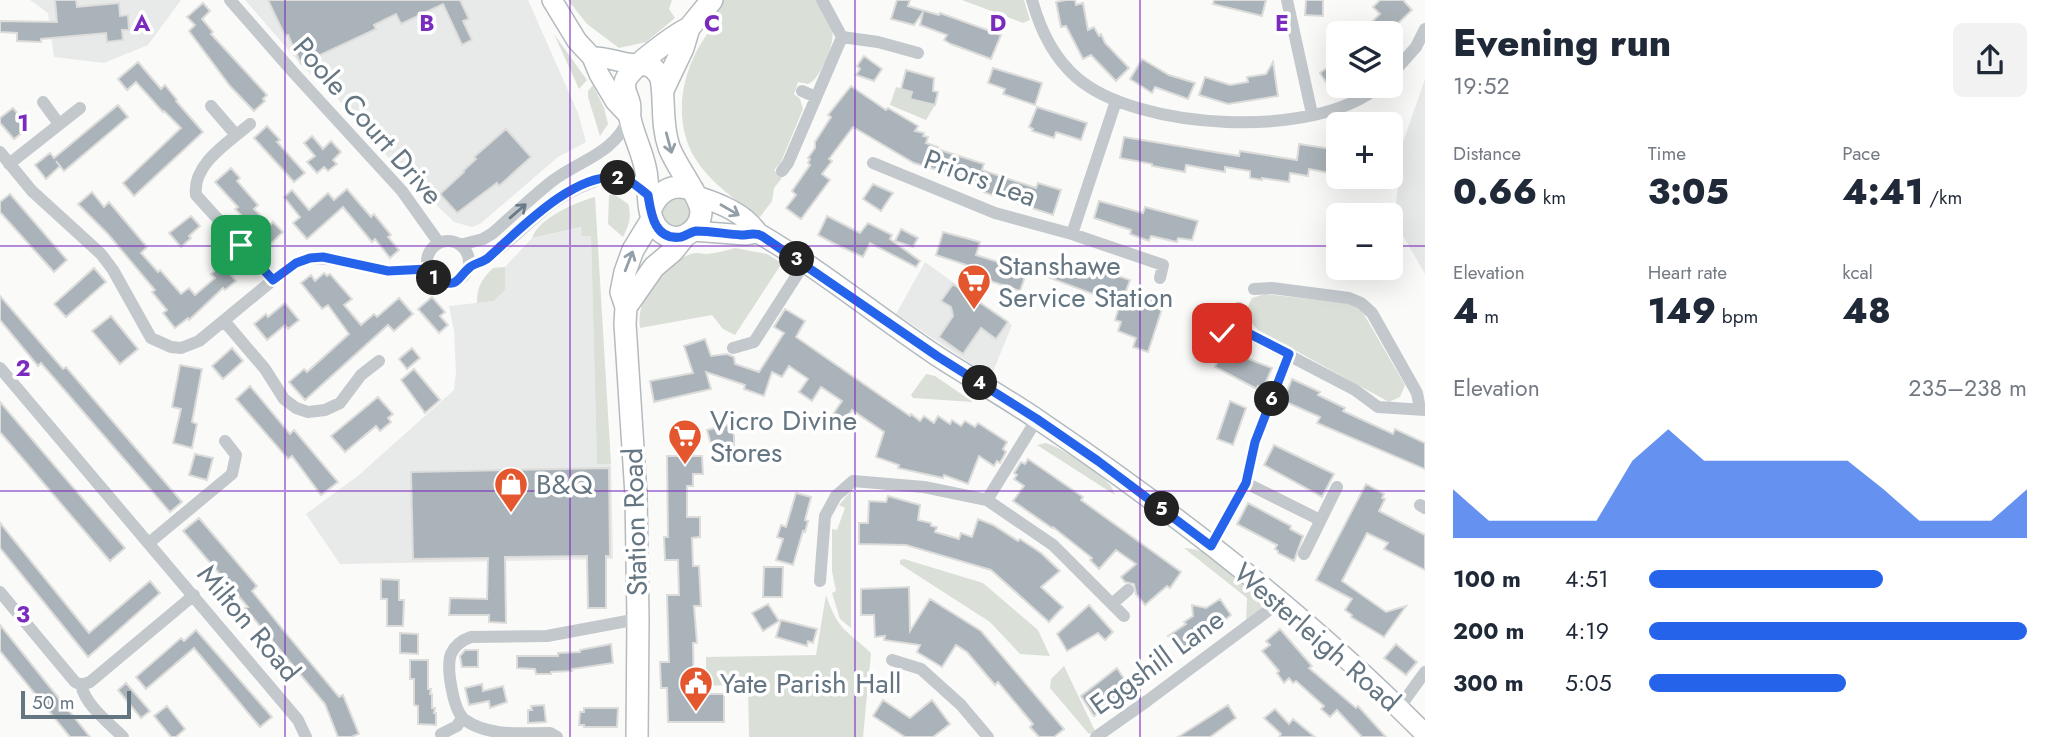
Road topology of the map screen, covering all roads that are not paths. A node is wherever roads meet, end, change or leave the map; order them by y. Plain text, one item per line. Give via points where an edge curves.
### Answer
1 (230, 0) edge
2 (552, 0) edge
3 (712, 0) edge
4 (822, 0) edge
5 (1032, 0) edge
6 (1287, 0) edge
7 (689, 28) junction
8 (1425, 29) edge
9 (842, 37) junction
10 (918, 53) dead end
11 (592, 57) junction
12 (1403, 62) edge
13 (640, 64) junction
14 (663, 90) junction
15 (802, 91) dead end
16 (816, 97) junction
17 (1362, 98) edge
18 (43, 102) dead end
19 (1116, 102) junction
20 (211, 106) dead end
21 (80, 108) dead end
22 (1312, 114) junction
23 (630, 117) junction
24 (59, 124) junction
25 (250, 124) dead end
26 (236, 135) junction
27 (0, 152) edge
28 (873, 163) dead end
29 (9, 164) junction
30 (782, 171) dead end
31 (695, 193) junction
32 (650, 208) junction
33 (758, 233) junction
34 (688, 234) junction
35 (1072, 234) junction
36 (439, 243) junction
37 (460, 245) junction
38 (804, 264) junction
39 (468, 268) junction
40 (428, 269) junction
41 (1160, 278) dead end
42 (273, 280) junction
43 (1254, 289) dead end
44 (626, 307) junction
45 (1239, 308) dead end
46 (225, 321) junction
47 (1239, 323) junction
48 (733, 348) dead end
49 (1289, 354) junction
50 (1208, 357) dead end
51 (379, 362) dead end
52 (0, 368) edge
53 (1423, 410) edge
54 (1037, 419) junction
55 (225, 441) dead end
56 (1246, 483) junction
57 (1336, 487) dead end
58 (987, 500) junction
59 (1320, 520) junction
60 (150, 542) junction
61 (1211, 546) junction
62 (1304, 554) dead end
63 (820, 581) dead end
64 (1128, 590) dead end
65 (0, 592) edge
66 (194, 595) junction
67 (1281, 601) junction
68 (1112, 604) junction
69 (1124, 616) dead end
70 (638, 619) junction
71 (892, 660) dead end
72 (1425, 672) edge
73 (82, 685) junction
74 (1399, 708) junction
75 (462, 718) junction
76 (441, 734) dead end
77 (1425, 734) edge
78 (123, 737) edge
79 (306, 737) edge
80 (557, 737) edge
81 (637, 737) edge
82 (988, 737) edge
83 (1096, 737) edge

1 - 36 street, Poole Court Drive via 402,191
2 - 11 street
3 - 7 main road
4 - 9 street
5 - 19 street via 1061,62 1096,92
6 - 22 street
7 - 13 main road
7 - 14 main road
8 - 12 street
9 - 10 street
9 - 16 street
11 - 13 street
11 - 23 street via 615,101
13 - 14 main road via 656,69
13 - 23 main road via 625,81
14 -> 31 main road via 668,145
15 - 16 street
16 - 30 street
17 - 22 street
18 - 24 street
19 - 22 street via 1180,118 1239,123
19 - 35 street
20 - 26 street
21 - 24 street
23 - 32 main road via 645,163
37 -> 23 street via 493,233 553,181 599,155 623,132
24 - 29 street
25 - 26 street
26 - 42 street via 201,169 196,195
27 - 29 street
28 - 35 street, Priors Lea via 995,213
29 - 46 street via 101,254 151,338 181,348 200,341
31 - 32 main road via 685,187 670,188 655,198
31 -> 33 street, Westerleigh Road via 751,223
31 - 34 main road via 701,211 698,224
32 - 34 main road via 664,234
32 - 39 street via 634,184 604,178 558,197 484,261
44 -> 32 main road, Station Road via 621,292 625,272
33 - 34 street
33 - 38 street, Westerleigh Road
34 - 44 main road via 654,268
35 - 41 street, Priors Lea via 1163,265
36 - 37 street
36 - 40 street via 428,254
37 - 39 street via 469,259
38 - 48 street via 754,342
38 - 54 street, Westerleigh Road
39 - 40 street via 459,280 445,283
40 - 42 street via 388,271 323,257 296,263
42 - 46 street
43 - 53 street via 1349,298 1360,303 1372,313
44 - 70 main road, Station Road
45 - 47 street
46 - 51 street via 284,399 308,412 340,402 361,374
47 - 49 street via 1246,332
47 - 50 street via 1222,333
49 - 53 street via 1378,407
49 - 56 street via 1255,442
52 - 60 street, Milton Road
54 - 58 street
54 - 61 street, Westerleigh Road
55 - 60 street via 236,455 232,474
56 - 59 street
56 - 61 street
57 - 59 street
58 - 63 street via 923,486 853,481 836,496 825,516
58 - 68 street via 1053,545
59 - 62 street
60 - 66 street, Milton Road
61 - 67 street, Westerleigh Road
64 - 68 street
65 - 73 street
66 - 73 street
66 - 79 street, Milton Road via 298,720
67 - 74 street, Westerleigh Road
67 - 83 street, Eggshill Lane
68 - 69 street
70 - 75 street via 547,636 464,639 454,648 449,668 456,709
70 - 81 main road, Station Road
71 - 82 street via 921,669
72 - 74 street
73 - 78 street via 85,695
74 - 77 street, Westerleigh Road
75 - 76 street
75 - 80 street via 495,732

